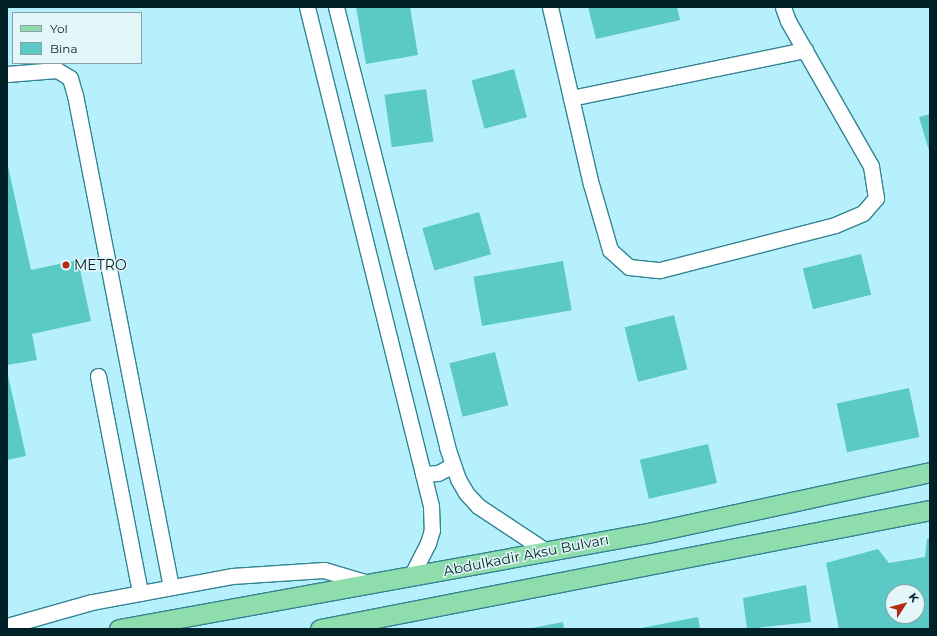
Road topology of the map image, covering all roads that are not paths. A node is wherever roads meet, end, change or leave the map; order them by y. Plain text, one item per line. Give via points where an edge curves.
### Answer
1 (307, 7) edge
2 (336, 7) edge
3 (550, 7) edge
4 (783, 7) edge
5 (805, 50) junction
6 (7, 74) edge
7 (571, 98) junction
8 (98, 376) dead end
9 (453, 465) junction
10 (930, 472) edge
11 (423, 474) junction
12 (930, 510) edge
13 (546, 551) junction
14 (411, 577) junction
15 (371, 584) junction
16 (171, 587) junction
17 (140, 593) junction
18 (7, 626) edge
19 (119, 629) edge
20 (320, 629) edge

1 - 11 street
2 - 9 street
3 - 7 street
4 - 5 street
5 - 7 street
5 - 7 street via 871,166 876,198 863,213 834,225 660,270 629,267 610,250 591,184
6 - 16 street via 57,70 70,78
8 - 17 street
9 - 11 street via 438,473
9 - 13 street via 461,487 471,500
10 - 13 main road, Abdulkadir Aksu Bulvarı
11 - 14 street via 431,506 432,530
12 - 20 main road
13 - 14 main road, Abdulkadir Aksu Bulvarı
14 - 15 main road, Abdulkadir Aksu Bulvarı
15 - 16 street via 324,570 232,576
15 - 19 main road, Abdulkadir Aksu Bulvarı
16 - 17 street
17 - 18 street via 92,602

